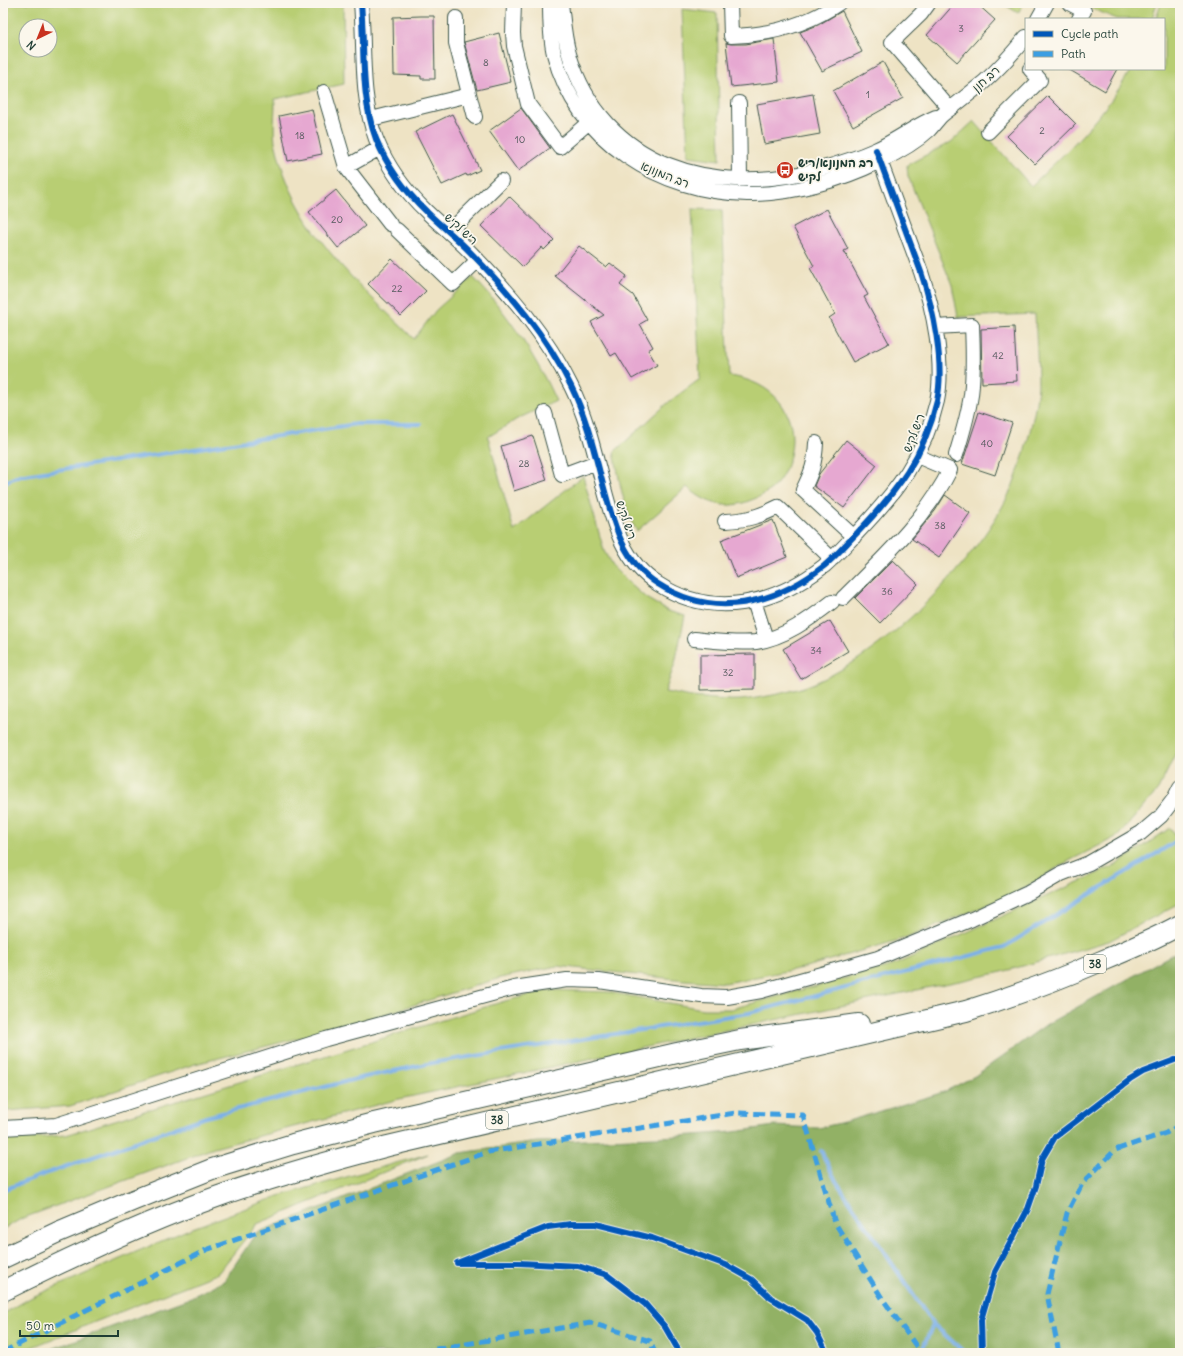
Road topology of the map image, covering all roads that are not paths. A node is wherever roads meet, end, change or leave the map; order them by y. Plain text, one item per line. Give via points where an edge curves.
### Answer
1 (361, 3) edge
2 (514, 3) edge
3 (550, 3) edge
4 (561, 3) edge
5 (730, 3) edge
6 (839, 3) edge
7 (929, 3) edge
8 (1047, 3) edge
9 (1069, 3) edge
10 (456, 18) dead end
11 (1039, 18) edge
12 (1080, 18) edge
13 (1025, 39) edge
14 (1014, 52) junction
15 (1025, 64) edge
16 (1031, 70) edge
17 (324, 92) dead end
18 (469, 96) junction
19 (738, 103) dead end
20 (946, 112) junction
21 (475, 117) dead end
22 (371, 119) junction
23 (588, 123) junction
24 (988, 132) dead end
25 (380, 148) junction
26 (878, 156) junction
27 (346, 167) junction
28 (740, 179) junction
29 (501, 181) dead end
30 (449, 232) junction
31 (478, 260) junction
32 (935, 327) junction
33 (545, 413) dead end
34 (816, 443) dead end
35 (956, 455) dead end
36 (917, 456) junction
37 (597, 462) junction
38 (725, 522) dead end
39 (854, 536) junction
40 (832, 559) junction
41 (754, 601) junction
42 (694, 639) dead end
43 (766, 639) junction
44 (1180, 787) edge
45 (1180, 925) edge
46 (1007, 999) junction
47 (3, 1128) edge
48 (3, 1258) edge
49 (3, 1291) edge

1 - 22 street, ריש לקיש via 364,75
2 - 23 street via 514,46 528,104 560,147
3 - 23 street, רב המנונא via 551,37 560,73 575,104
4 - 28 street, רב המנונא via 568,53 575,72 596,111 611,128 625,141 662,162 708,176
5 - 6 street via 731,36 751,36 802,22
7 - 20 street via 892,42
8 - 11 street
9 - 12 street via 1084,10
10 - 18 street via 456,43
13 - 14 street, רב חנן
14 - 15 street
14 - 20 street, רב חנן via 985,81
16 - 24 street via 1040,80
17 - 27 street
18 - 21 street
18 - 22 street
19 - 28 street
20 - 26 street, רב חנן via 916,140
22 - 25 street, ריש לקיש
23 - 26 street, רב המנונא via 618,152 651,172 688,186 727,193 793,190 840,177
25 - 27 street
25 - 30 street, ריש לקיש via 409,194
26 - 28 street, רב המנונא via 845,161 798,175
26 - 32 street, ריש לקיש via 927,289
27 - 31 street via 394,227 453,284
29 - 30 street
30 - 31 street, ריש לקיש
31 - 37 street, ריש לקיש via 526,314 561,368 582,412
32 - 35 street via 972,325 971,395
32 - 36 street, ריש לקיש via 939,377 937,398 926,438
33 - 37 street via 562,475
34 - 39 street via 815,460 803,490
36 - 39 street, ריש לקיש via 900,484
36 - 43 street via 950,470 900,540 837,600 798,626
37 - 41 street, ריש לקיש via 617,535 626,552 645,574 658,584 690,600 732,605
38 - 40 street via 746,520 778,507
39 - 40 street, ריש לקיש
40 - 41 street, ריש לקיש via 790,587
41 - 43 street
42 - 43 street via 740,642
44 - 47 street via 1161,816 1141,834 1028,893 878,958 761,991 727,997 701,996 598,981 567,980 514,988 326,1039 56,1124
45 - 46 highway, 38 via 1152,940
46 - 48 highway, 38 via 922,1015 740,1040 293,1144 212,1169 107,1211
46 - 49 highway, 38 via 966,1011 388,1146 300,1170 219,1196 146,1225 71,1257

